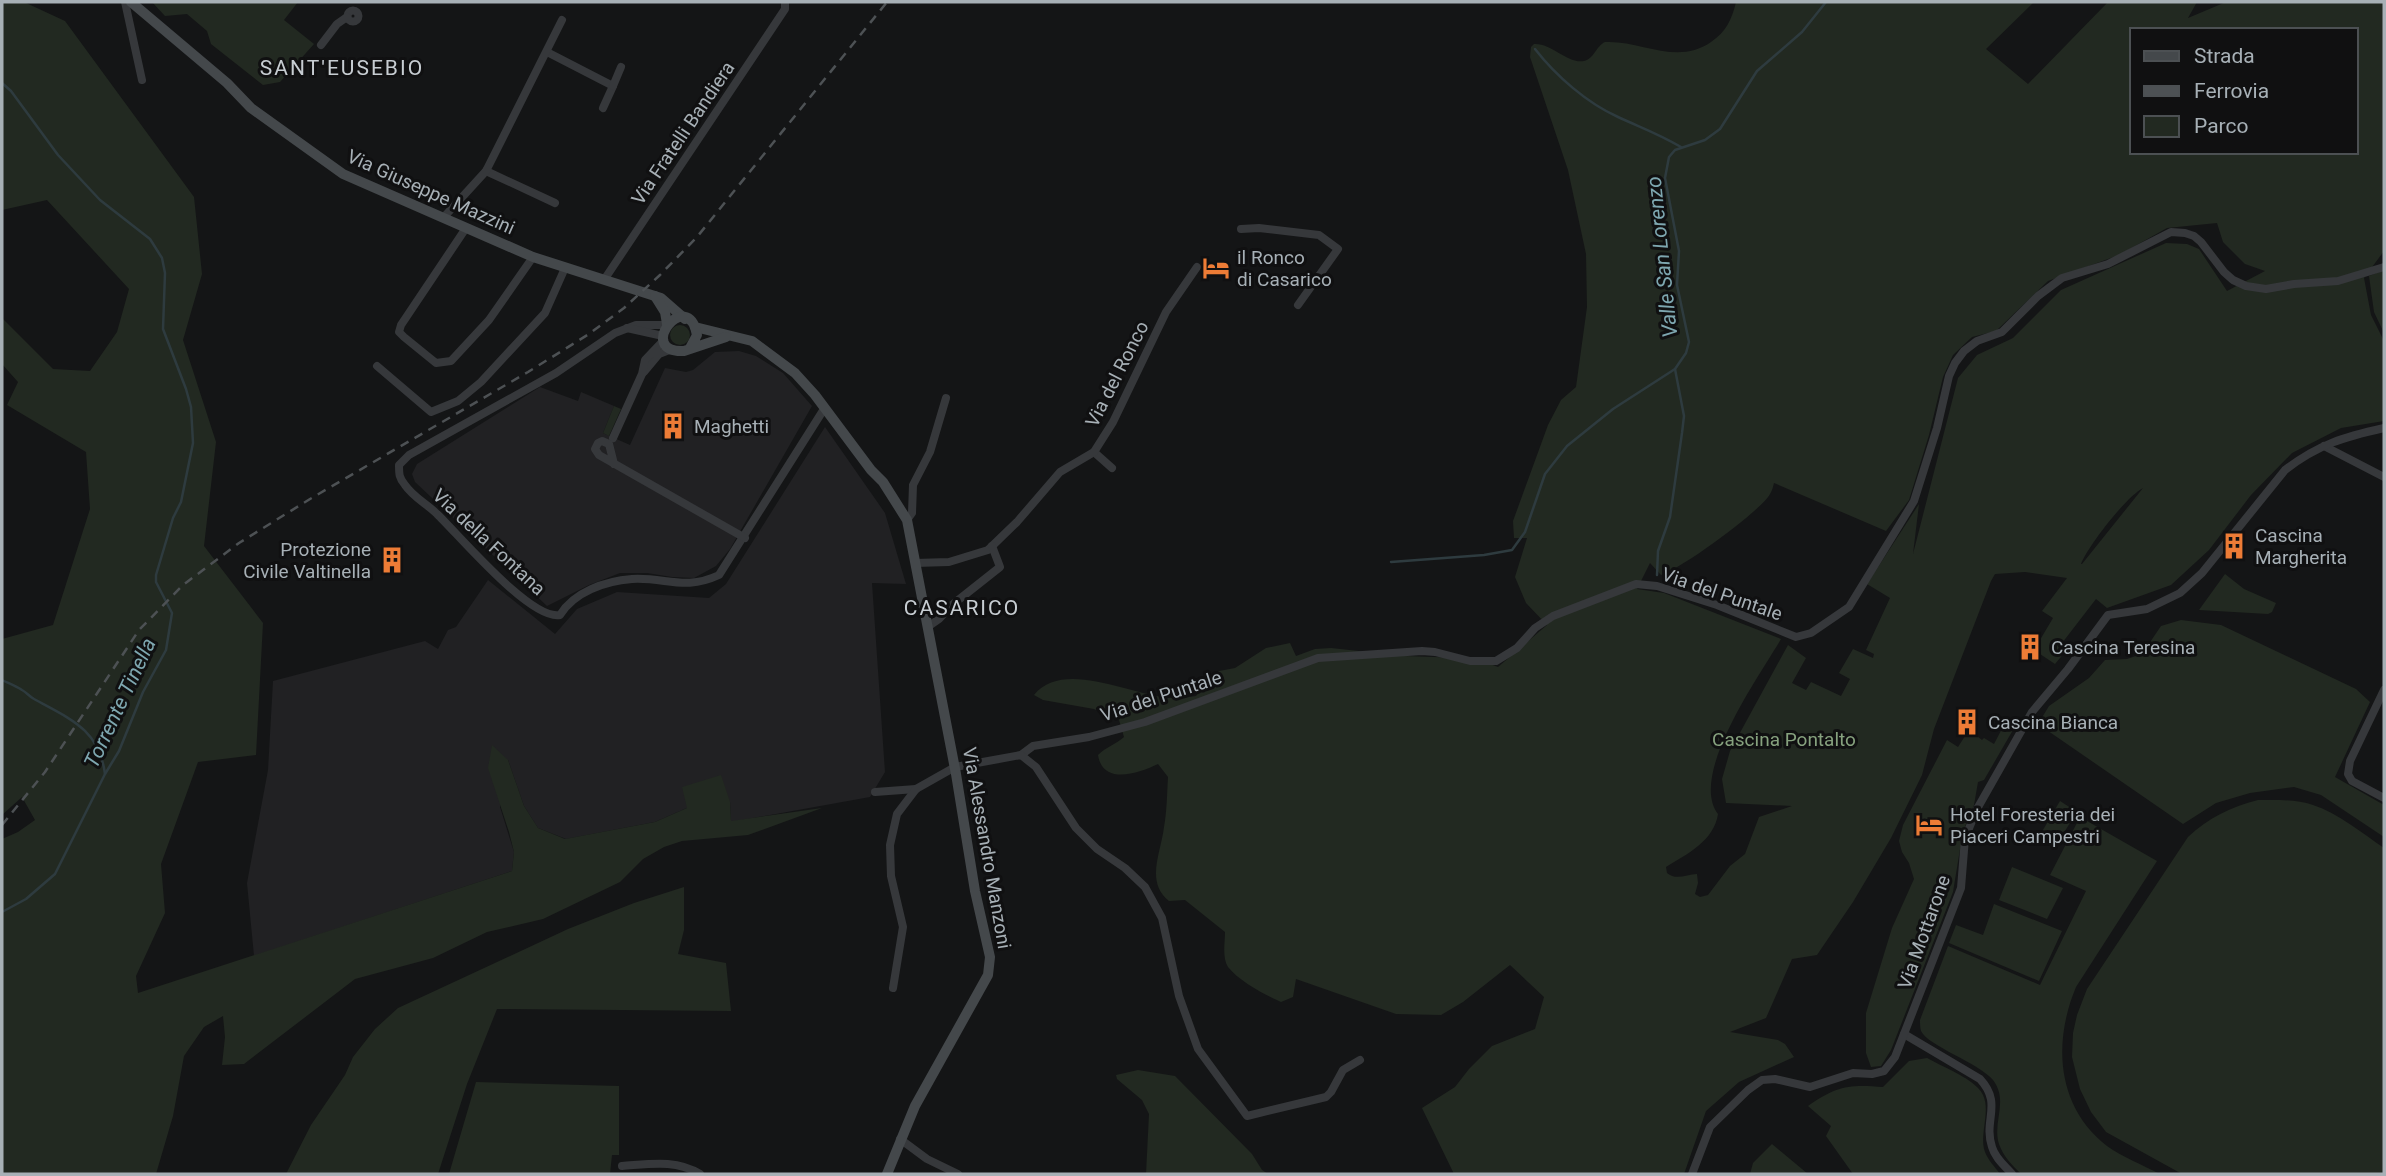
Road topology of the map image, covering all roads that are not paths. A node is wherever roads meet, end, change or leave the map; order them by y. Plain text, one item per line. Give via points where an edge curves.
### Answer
1 (125, 2) edge
2 (131, 2) edge
3 (358, 2) edge
4 (785, 2) edge
5 (562, 20) dead end
6 (321, 45) dead end
7 (547, 52) junction
8 (621, 67) dead end
9 (142, 80) dead end
10 (613, 86) junction
11 (603, 108) dead end
12 (486, 171) junction
13 (555, 203) dead end
14 (444, 217) junction
15 (466, 228) junction
16 (1241, 229) dead end
17 (533, 257) junction
18 (1197, 267) dead end
19 (2384, 267) edge
20 (565, 268) junction
21 (604, 280) junction
22 (655, 296) junction
23 (1298, 305) dead end
24 (685, 318) junction
25 (695, 327) junction
26 (667, 335) junction
27 (729, 336) junction
28 (690, 348) junction
29 (377, 366) dead end
30 (946, 398) dead end
31 (824, 410) junction
32 (2384, 428) edge
33 (612, 438) dead end
34 (2324, 446) junction
35 (1094, 452) junction
36 (614, 464) dead end
37 (1112, 468) dead end
38 (2384, 477) edge
39 (907, 520) junction
40 (745, 538) junction
41 (992, 546) junction
42 (915, 563) junction
43 (929, 626) junction
44 (2384, 690) edge
45 (1021, 755) junction
46 (955, 767) junction
47 (916, 789) junction
48 (875, 792) dead end
49 (2384, 798) edge
50 (893, 988) dead end
51 (1904, 1034) junction
52 (1360, 1060) dead end
53 (900, 1139) junction
54 (622, 1166) dead end
55 (700, 1174) edge
56 (887, 1174) edge
57 (958, 1174) edge
58 (1692, 1174) edge
59 (2012, 1174) edge

1 - 9 street
2 - 14 street, Via Giuseppe Mazzini via 251,108 343,174
3 - 6 street
4 - 21 street, Via Fratelli Bandiera via 785,9
5 - 7 street
7 - 10 street
7 - 12 street
8 - 10 street
10 - 11 street
12 - 13 street
12 - 14 street
14 - 15 street, Via Giuseppe Mazzini
15 - 17 street, Via Giuseppe Mazzini
15 - 17 street via 401,325 404,337 436,363 451,361 489,320
16 - 23 street via 1318,235 1338,248
17 - 20 street, Via Giuseppe Mazzini
18 - 35 street, Via del Ronco via 1166,312
19 - 45 street, Via del Puntale via 2338,281 2266,289 2246,286 2232,280 2201,242 2171,232 2108,264 2062,278 2002,332 1978,341 1955,363 1914,501 1849,607 1811,633 1796,637 1657,586 1636,584 1553,616 1496,661 1422,651 1318,659 1145,722 1034,746
20 - 21 street, Via Giuseppe Mazzini
20 - 29 street via 545,313 458,401 431,412
21 - 22 street, Via Giuseppe Mazzini
22 - 24 street, Via Alessandro Manzoni
22 - 26 street via 665,312
24 - 25 street, Via Alessandro Manzoni
24 - 26 street via 675,319
25 - 27 street, Via Alessandro Manzoni
25 - 28 street via 696,340
26 - 28 street via 684,351
26 - 33 street via 648,356
26 - 40 street, Via della Fontana via 627,328 608,337 556,373 409,455 399,465 398,476 504,583 553,617 586,591 605,584 632,579 705,582 719,575
27 - 28 street
27 - 31 street, Via Alessandro Manzoni via 763,347 795,373
30 - 39 street via 930,452 914,485 912,513
31 - 39 street, Via Alessandro Manzoni via 883,482
31 - 40 street, Via della Fontana
32 - 34 street, Via Mottarone
34 - 38 street
34 - 51 street, Via Mottarone via 2286,470 2202,573 2180,593 2147,609 2108,615 2032,712 1965,838 1961,888
35 - 37 street
35 - 41 street, Via del Ronco via 1060,472
36 - 40 street
39 - 42 street, Via Alessandro Manzoni
41 - 42 street, Via del Ronco via 949,562
41 - 43 street via 1000,567
42 - 43 street, Via Alessandro Manzoni
43 - 46 street, Via Alessandro Manzoni
44 - 49 street via 2348,774
45 - 46 street, Via del Puntale
45 - 52 street via 1036,767 1076,828 1145,887 1162,918 1179,996 1198,1049 1247,1116 1326,1097 1343,1070
46 - 47 street, Via del Puntale
46 - 53 street, Via Alessandro Manzoni via 990,957 988,975
47 - 48 street
47 - 50 street via 897,814 890,845 891,876 903,927
51 - 58 street, Via Mottarone via 1884,1071 1853,1073 1810,1087 1762,1080 1710,1126
51 - 59 street via 1990,1089 1992,1148
53 - 56 street, Via Alessandro Manzoni
53 - 57 street
54 - 55 street via 674,1163

